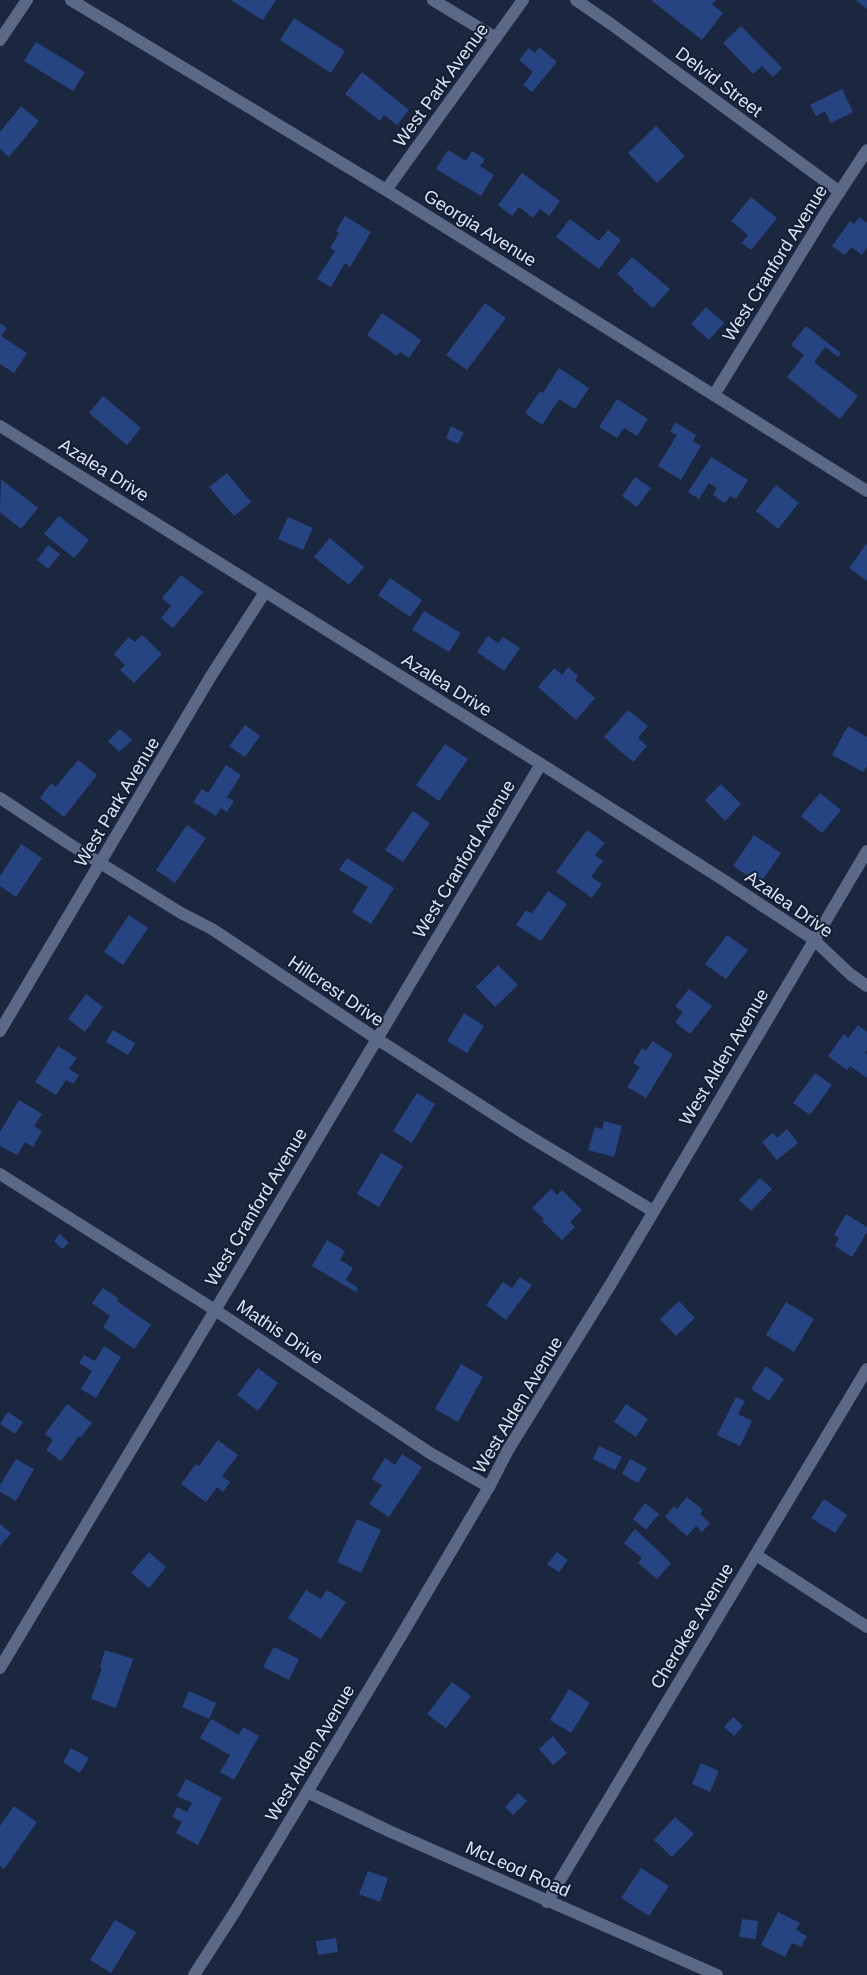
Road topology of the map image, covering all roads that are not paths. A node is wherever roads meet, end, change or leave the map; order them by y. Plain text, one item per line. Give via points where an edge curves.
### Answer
1 (27, 0) edge
2 (71, 0) edge
3 (433, 0) edge
4 (522, 0) edge
5 (576, 0) edge
6 (496, 38) junction
7 (0, 40) edge
8 (865, 158) edge
9 (386, 190) junction
10 (840, 192) junction
11 (714, 395) junction
12 (0, 426) edge
13 (867, 491) edge
14 (265, 592) junction
15 (541, 764) junction
16 (0, 798) edge
17 (867, 850) edge
18 (102, 863) junction
19 (813, 939) junction
20 (867, 986) edge
21 (0, 1030) edge
22 (377, 1039) junction
23 (0, 1174) edge
24 (653, 1211) junction
25 (215, 1310) junction
26 (867, 1369) edge
27 (489, 1487) junction
28 (756, 1555) junction
29 (867, 1627) edge
30 (0, 1668) edge
31 (306, 1792) junction
32 (547, 1902) junction
33 (194, 1975) edge
34 (717, 1975) edge

1 - 7 street
2 - 9 street, Georgia Avenue
3 - 6 street
4 - 6 street, West Park Avenue
5 - 10 street, Delvid Street
6 - 9 street, West Park Avenue
8 - 10 street, West Cranford Avenue
9 - 11 street, Georgia Avenue
10 - 11 street, West Cranford Avenue
11 - 13 street, Georgia Avenue
12 - 14 street, Azalea Drive
14 - 15 street, Azalea Drive
14 - 18 street, West Park Avenue
15 - 19 street, Azalea Drive
15 - 22 street, West Cranford Avenue
16 - 18 street, Hillcrest Drive
17 - 19 street, West Alden Avenue
18 - 21 street, West Park Avenue
18 - 22 street, Hillcrest Drive via 212,929
19 - 20 street, Azalea Drive
19 - 24 street, West Alden Avenue
22 - 24 street, Hillcrest Drive
22 - 25 street, West Cranford Avenue
23 - 25 street, Mathis Drive
24 - 27 street, West Alden Avenue via 508,1450
25 - 27 street, Mathis Drive via 430,1453
25 - 30 street, West Cranford Avenue
26 - 28 street, Cherokee Avenue
27 - 31 street, West Alden Avenue
28 - 29 street
28 - 32 street, Cherokee Avenue
31 - 32 street, McLeod Road
31 - 33 street, West Alden Avenue
32 - 34 street, McLeod Road

